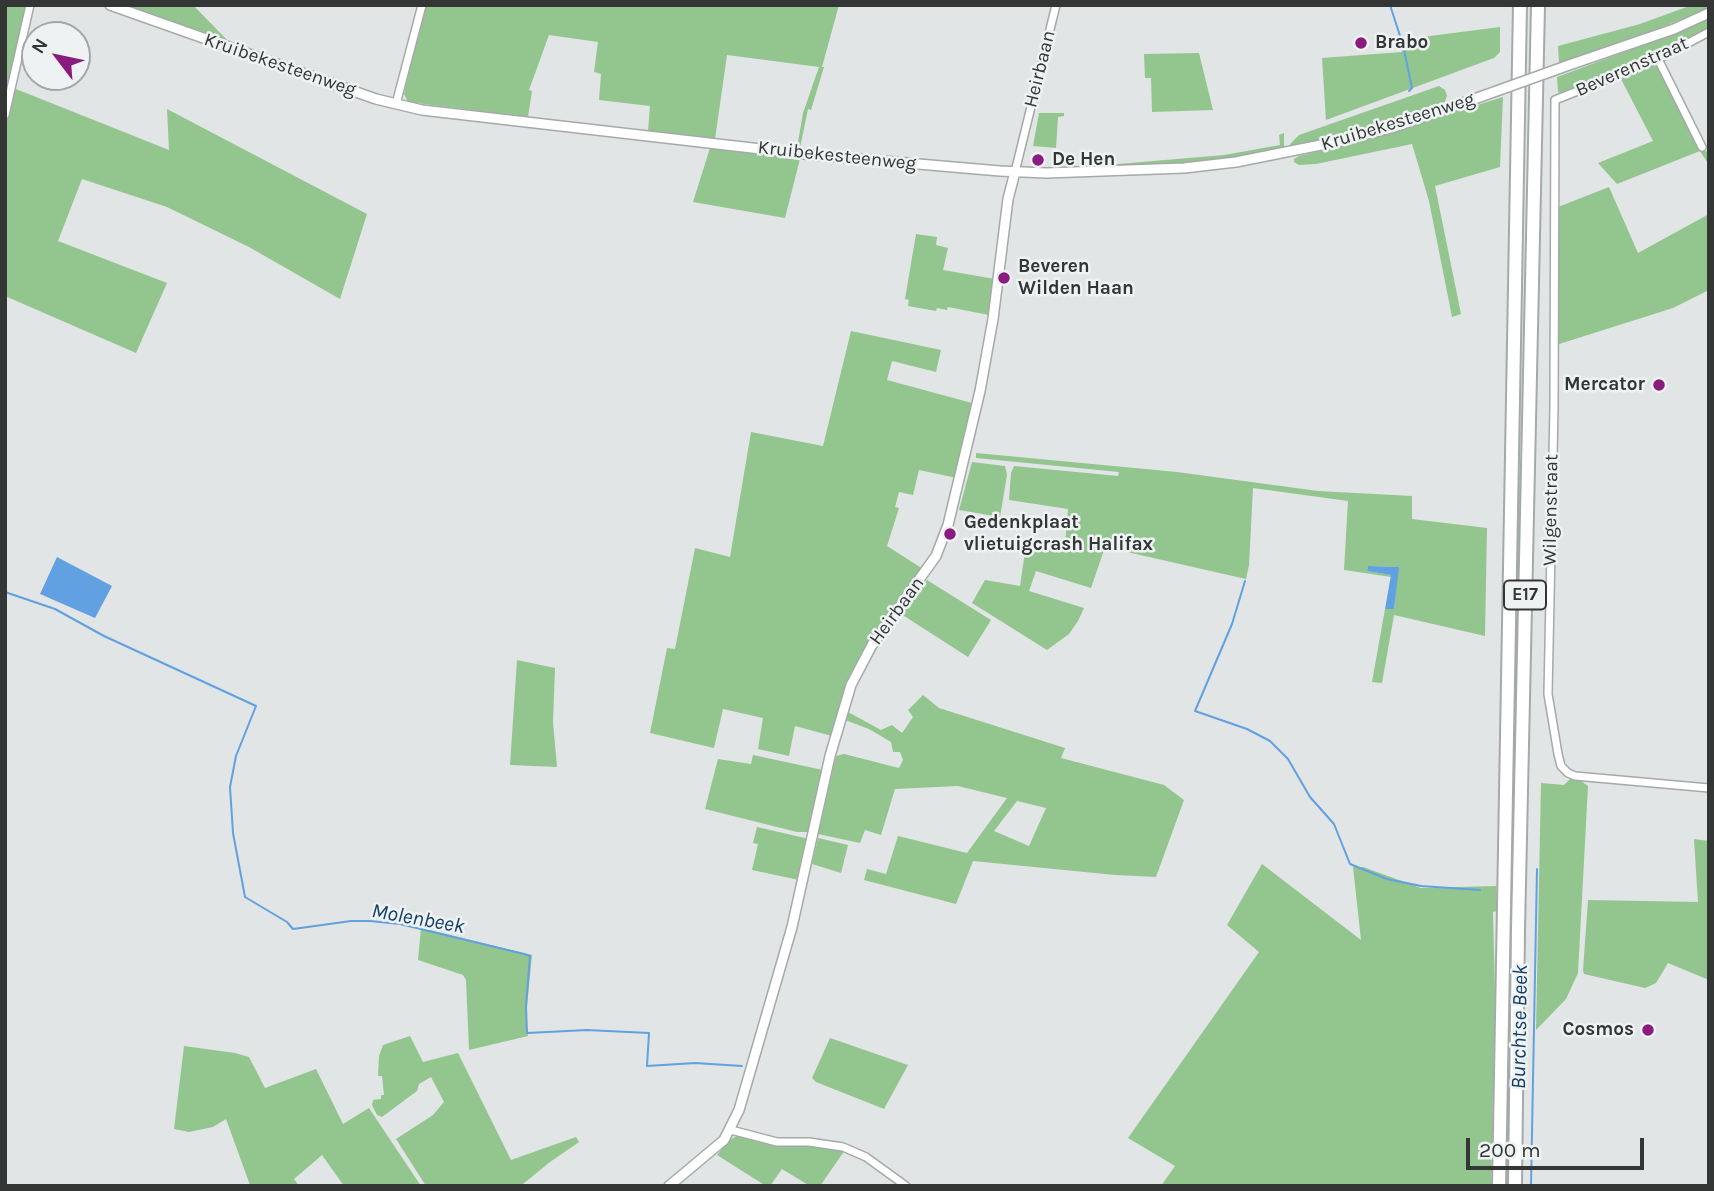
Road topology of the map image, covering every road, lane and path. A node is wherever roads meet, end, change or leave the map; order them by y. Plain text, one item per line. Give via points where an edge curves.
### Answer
1 (30, 5) edge
2 (110, 5) edge
3 (422, 5) edge
4 (1056, 5) edge
5 (1520, 5) edge
6 (1538, 5) edge
7 (1709, 13) edge
8 (1709, 32) edge
9 (1658, 59) junction
10 (1569, 65) joint
11 (1555, 100) joint
12 (396, 104) junction
13 (5, 115) edge
14 (1702, 148) dead end
15 (1015, 172) junction
16 (1709, 788) edge
17 (731, 1130) junction
18 (669, 1186) edge
19 (906, 1186) edge
20 (1499, 1186) edge
21 (1516, 1186) edge

1 - 13 street
2 - 12 street, Kruibekesteenweg
3 - 12 street
4 - 15 street, Heirbaan
5 - 20 highway, E17
6 - 21 highway, E17
7 - 10 street, Beverenstraat
8 - 9 street, Beverenstraat
9 - 11 street, Beverenstraat
9 - 14 street
10 - 15 street, Kruibekesteenweg, bridge via 1394,127 1236,162 1184,168
11 - 16 street, Wilgenstraat via 1548,694 1558,754 1561,766 1575,776
12 - 15 street, Kruibekesteenweg via 813,155
15 - 17 street, Heirbaan via 980,391 951,515 936,556 872,645 851,685 830,756 792,927
17 - 18 street, Heirbaan via 715,1150
17 - 19 street via 777,1142 844,1147

